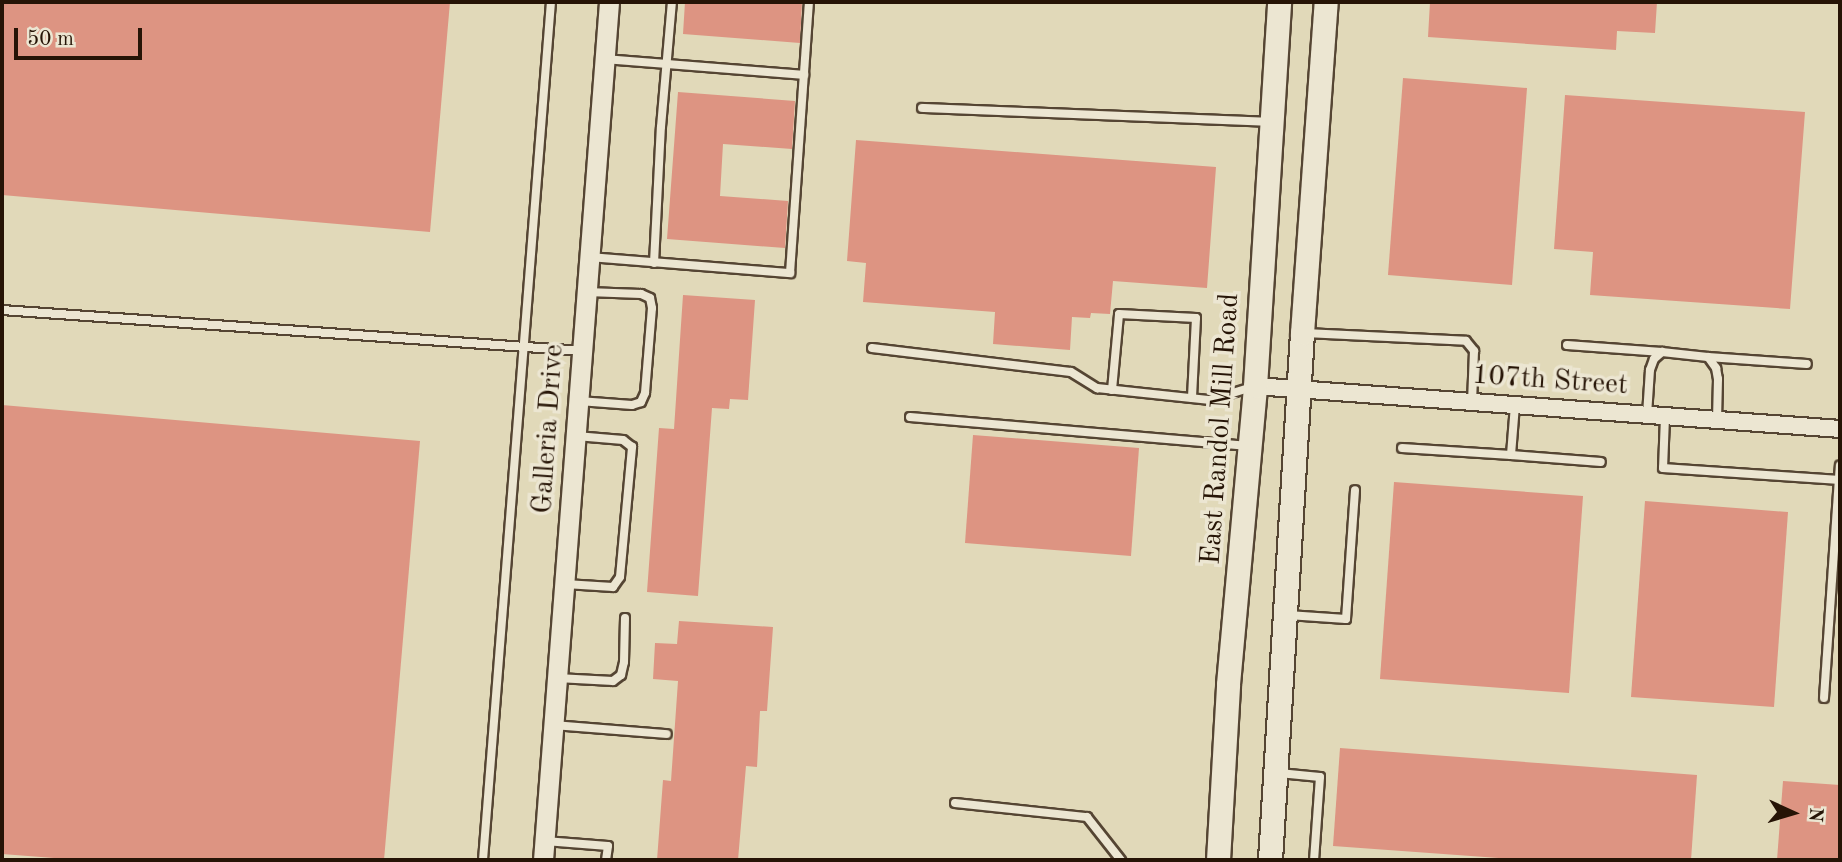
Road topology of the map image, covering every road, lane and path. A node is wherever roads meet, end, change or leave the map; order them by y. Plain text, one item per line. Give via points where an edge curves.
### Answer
1 (551, 2) edge
2 (609, 2) edge
3 (671, 2) edge
4 (809, 2) edge
5 (1279, 2) edge
6 (1326, 2) edge
7 (605, 59) junction
8 (667, 64) junction
9 (804, 75) junction
10 (922, 108) dead end
11 (1272, 122) junction
12 (590, 257) junction
13 (654, 263) junction
14 (587, 292) junction
15 (2, 310) edge
16 (1302, 333) junction
17 (1567, 345) dead end
18 (524, 347) junction
19 (872, 348) dead end
20 (583, 351) junction
21 (1662, 352) junction
22 (1708, 356) junction
23 (1807, 364) dead end
24 (1255, 386) junction
25 (1298, 389) junction
26 (1112, 390) junction
27 (1192, 398) junction
28 (579, 401) junction
29 (1472, 402) junction
30 (1515, 405) junction
31 (1647, 415) junction
32 (1665, 416) junction
33 (910, 417) dead end
34 (1717, 420) junction
35 (1840, 429) edge
36 (576, 436) junction
37 (1249, 446) junction
38 (1402, 448) dead end
39 (1511, 455) junction
40 (1601, 462) dead end
41 (1840, 466) edge
42 (1839, 480) edge
43 (1355, 490) dead end
44 (565, 584) junction
45 (1285, 614) junction
46 (625, 618) dead end
47 (558, 678) junction
48 (1824, 698) dead end
49 (554, 725) junction
50 (667, 734) dead end
51 (1276, 773) junction
52 (955, 803) dead end
53 (544, 851) edge
54 (483, 860) edge
55 (606, 860) edge
56 (1121, 860) edge
57 (1218, 860) edge
58 (1270, 860) edge
59 (1314, 860) edge

1 - 18 lane
2 - 7 street, Galleria Drive
3 - 8 lane
4 - 9 lane
5 - 11 main road, East Randol Mill Road
6 - 16 main road
7 - 8 lane
7 - 12 street, Galleria Drive
8 - 9 lane
8 - 13 lane
9 - 13 lane via 790,273
10 - 11 lane
11 - 24 main road, East Randol Mill Road
12 - 13 lane
12 - 14 street, Galleria Drive
14 - 20 street, Galleria Drive
14 - 28 lane via 641,294 650,298 651,320 645,393 640,402
15 - 18 lane
16 - 25 main road
16 - 29 lane via 1466,341 1474,351
17 - 21 lane
18 - 20 lane
18 - 54 lane
19 - 26 lane via 1071,372 1097,388
20 - 28 street, Galleria Drive
21 - 22 lane
21 - 31 lane via 1650,370
22 - 23 lane
22 - 34 lane via 1718,379
24 - 25 street, 107th Street
24 - 27 lane via 1210,400
24 - 37 main road, East Randol Mill Road
25 - 29 street, 107th Street
25 - 45 main road
26 - 27 lane
26 - 27 lane via 1119,314 1196,318
28 - 36 street, Galleria Drive
29 - 30 street, 107th Street
30 - 31 street, 107th Street
30 - 39 lane
31 - 32 street, 107th Street
32 - 34 street, 107th Street
32 - 42 lane via 1663,468
33 - 37 lane
34 - 35 street, 107th Street
36 - 44 street, Galleria Drive
36 - 44 lane via 623,440 632,447 620,577 613,587
37 - 57 main road, East Randol Mill Road
38 - 39 lane
39 - 40 lane
41 - 42 lane
42 - 48 lane
43 - 45 lane via 1346,619
44 - 47 street, Galleria Drive
45 - 51 main road
46 - 47 lane via 621,676 613,681
47 - 49 street, Galleria Drive
49 - 50 lane
49 - 53 street, Galleria Drive
51 - 58 main road
51 - 59 lane via 1320,777
52 - 56 lane via 1087,817
53 - 55 lane via 608,846

